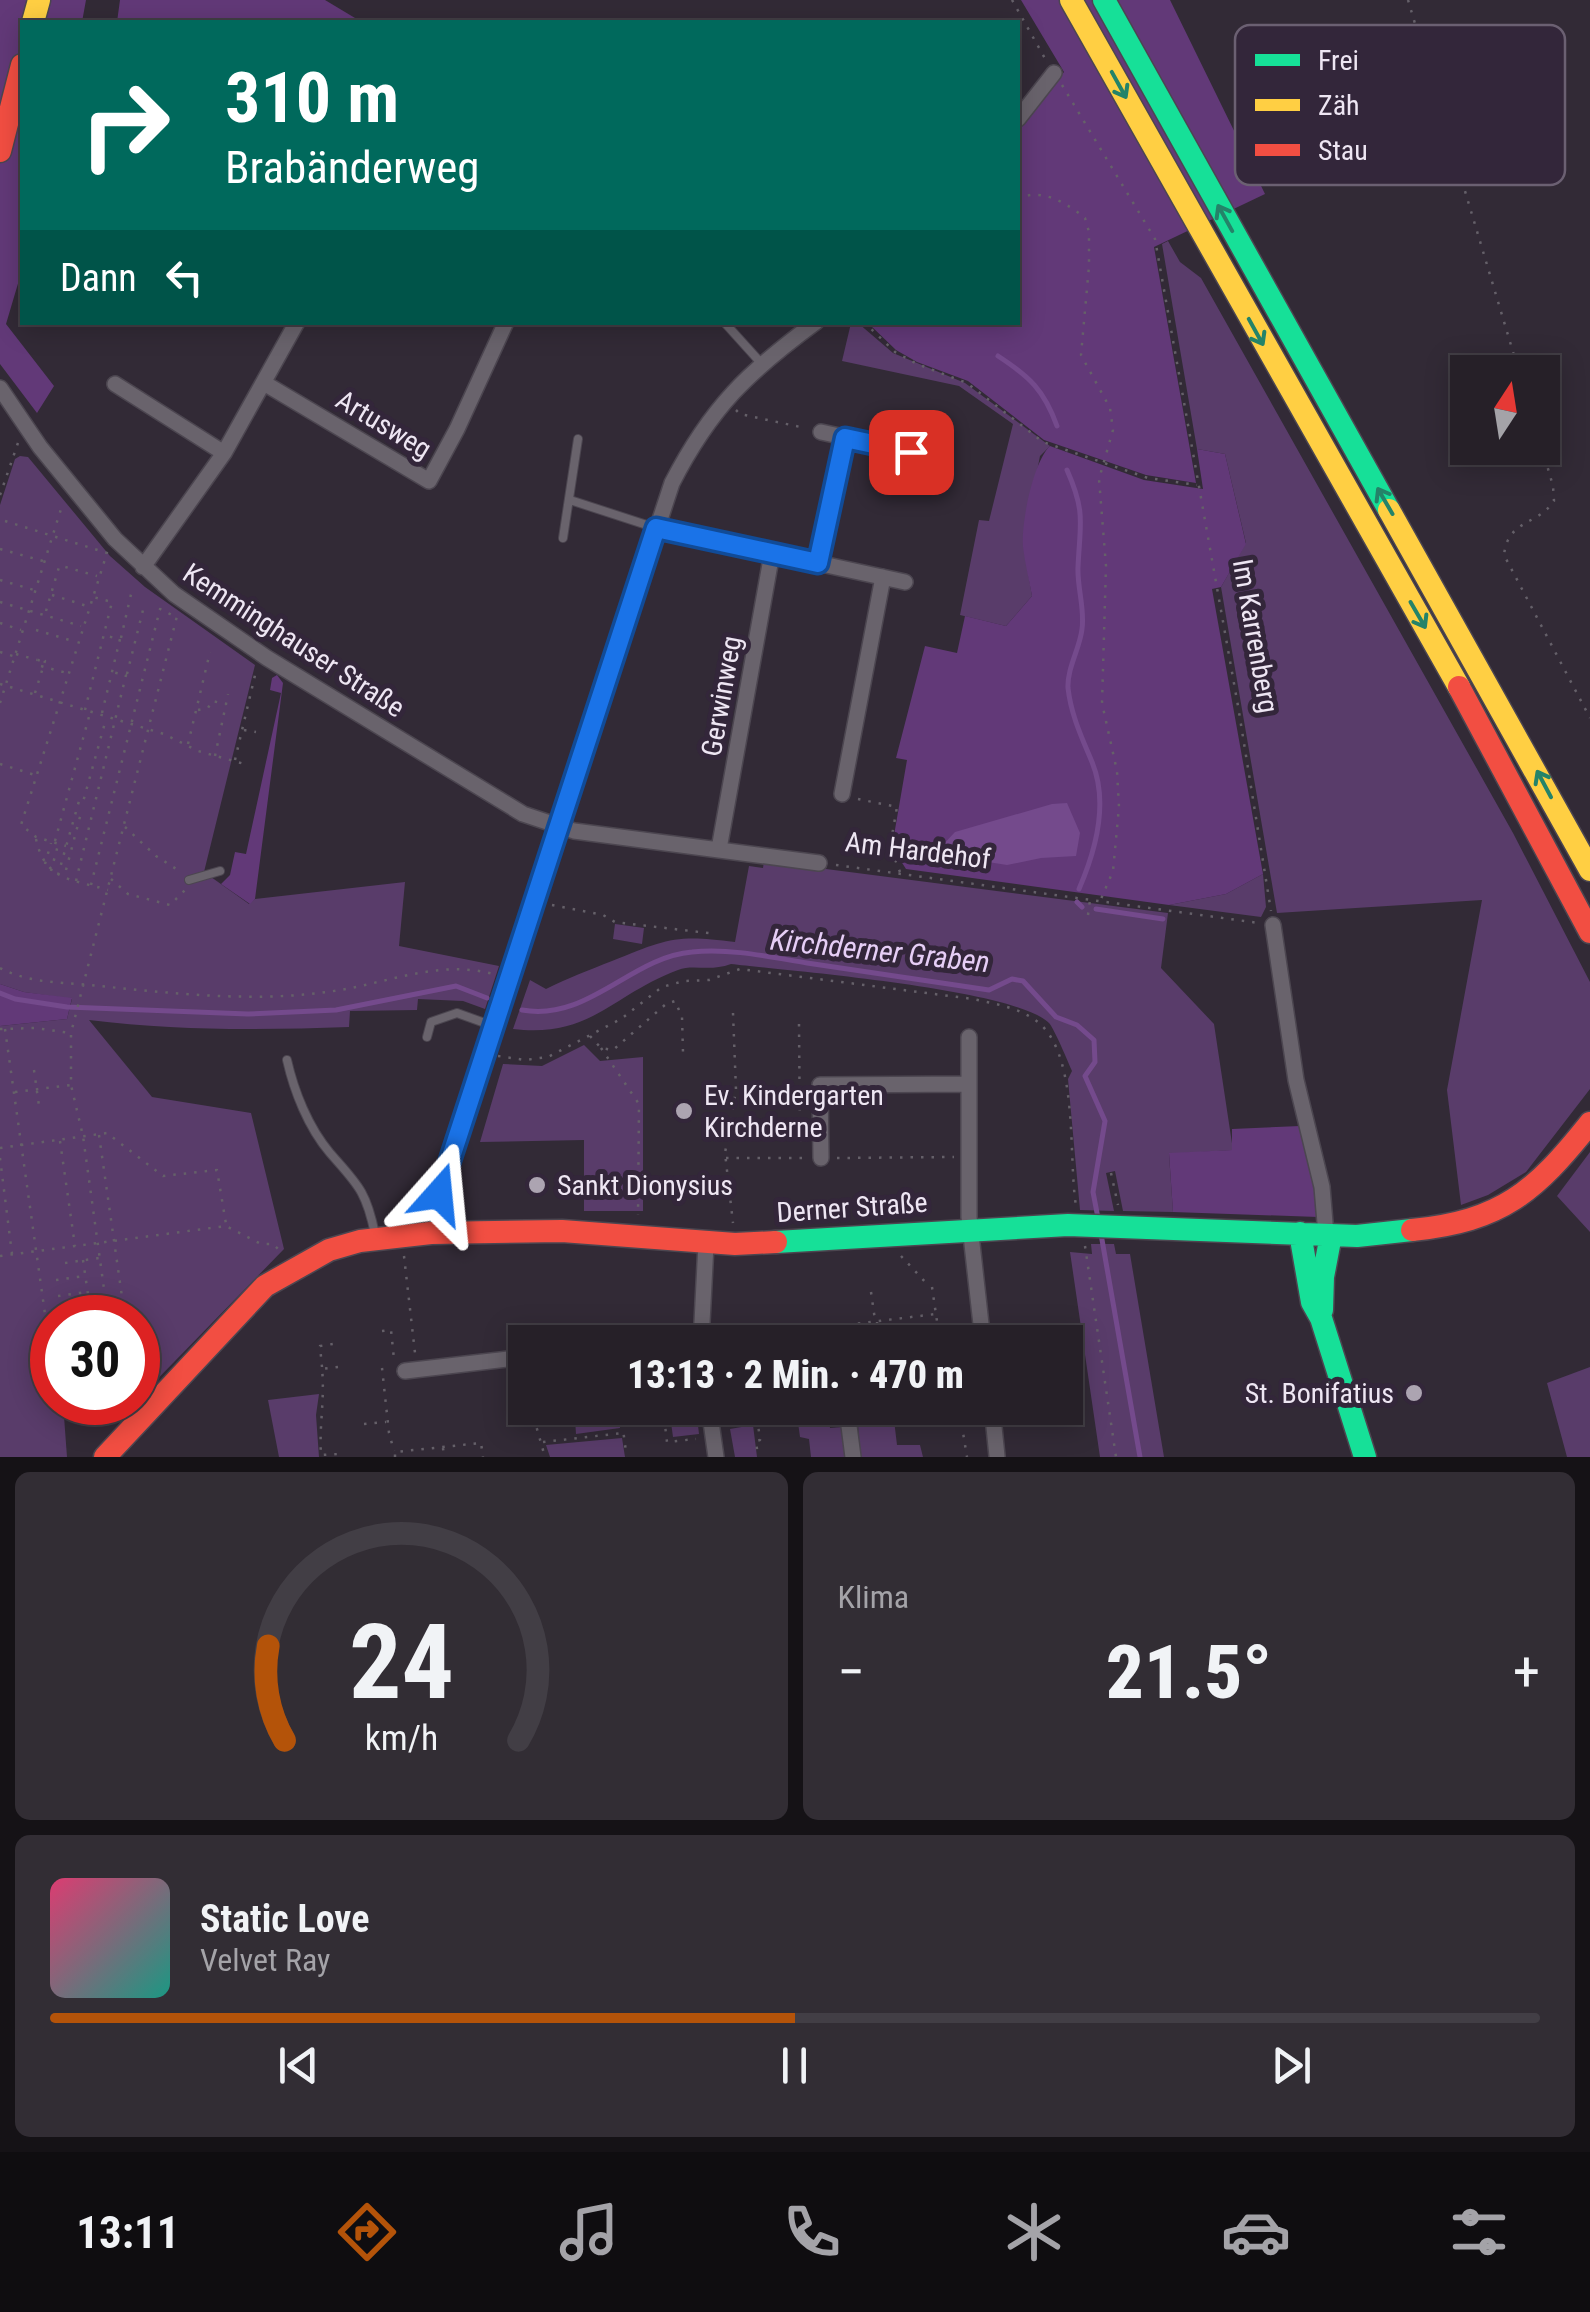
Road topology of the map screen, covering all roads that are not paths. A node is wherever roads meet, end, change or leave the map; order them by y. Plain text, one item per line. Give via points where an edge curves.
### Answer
1 (1071, 0) edge
2 (1104, 0) edge
3 (1054, 73) road end
4 (20, 74) edge
5 (1020, 116) edge
6 (0, 151) edge
7 (295, 325) edge
8 (505, 325) edge
9 (727, 325) edge
10 (812, 325) edge
11 (762, 363) junction
12 (115, 384) dead end
13 (264, 384) junction
14 (0, 388) edge
15 (2, 412) edge
16 (821, 432) road end
17 (578, 438) dead end
18 (845, 438) junction
19 (40, 447) junction
20 (224, 453) junction
21 (944, 459) dead end
22 (570, 500) junction
23 (656, 528) junction
24 (563, 538) dead end
25 (772, 553) junction
26 (818, 563) junction
27 (143, 567) junction
28 (883, 577) junction
29 (905, 582) dead end
30 (842, 794) road end
31 (558, 828) junction
32 (719, 849) junction
33 (819, 863) road end
34 (1590, 870) edge
35 (220, 871) dead end
36 (189, 880) road end
37 (1273, 925) road end
38 (1590, 932) edge
39 (496, 1027) junction
40 (427, 1037) dead end
41 (969, 1037) dead end
42 (287, 1060) dead end
43 (970, 1084) junction
44 (1590, 1123) edge
45 (821, 1158) road end
46 (970, 1229) junction
47 (431, 1232) junction
48 (1300, 1233) junction
49 (1329, 1235) junction
50 (376, 1238) junction
51 (706, 1244) junction
52 (1321, 1318) junction
53 (702, 1325) edge
54 (982, 1325) edge
55 (508, 1359) edge
56 (408, 1365) road end
57 (712, 1425) edge
58 (993, 1425) edge
59 (849, 1426) dead end
60 (996, 1456) edge
61 (105, 1457) edge
62 (716, 1457) edge
63 (853, 1457) edge
64 (1364, 1457) edge

1 -> 38 main road
34 -> 2 main road
3 - 5 street
4 - 6 main road
7 - 13 street
8 - 13 street, Artusweg via 429,481
9 - 11 lane
10 - 11 street
11 - 23 street via 724,400 689,451
12 - 20 street
13 - 20 street
14 - 19 street, Kemminghauser Straße
15 - 19 street, Kemminghauser Straße
16 - 18 street
17 - 22 lane
18 - 21 street
18 - 26 street
19 - 27 street, Kemminghauser Straße
20 - 27 street
22 - 23 lane
22 - 24 lane
23 - 25 street
23 - 31 street
25 - 26 street
25 - 32 street, Gerwinweg
26 - 28 street
27 - 31 street, Kemminghauser Straße via 260,653 524,814
28 - 29 street
28 - 30 street
31 - 32 street, Am Hardehof
31 - 39 street
32 - 33 street, Am Hardehof
35 - 36 lane
37 - 49 street
39 - 40 lane via 456,1013 430,1022
39 - 47 street
41 - 43 street
42 - 50 lane via 320,1136 359,1185
43 - 45 street via 820,1085
43 - 46 street
44 - 49 main road, Derner Straße via 1535,1185 1483,1217 1445,1227
46 - 48 main road, Derner Straße
46 - 51 main road, Derner Straße
46 - 54 street
47 - 50 main road, Derner Straße
47 - 51 main road, Derner Straße via 590,1232
48 - 49 main road, Derner Straße
48 - 52 main road
49 - 52 main road
50 - 61 main road, Derner Straße via 328,1250 265,1286
51 - 53 street
52 - 64 main road
55 - 56 street
57 - 62 street
58 - 60 street
59 - 63 street

